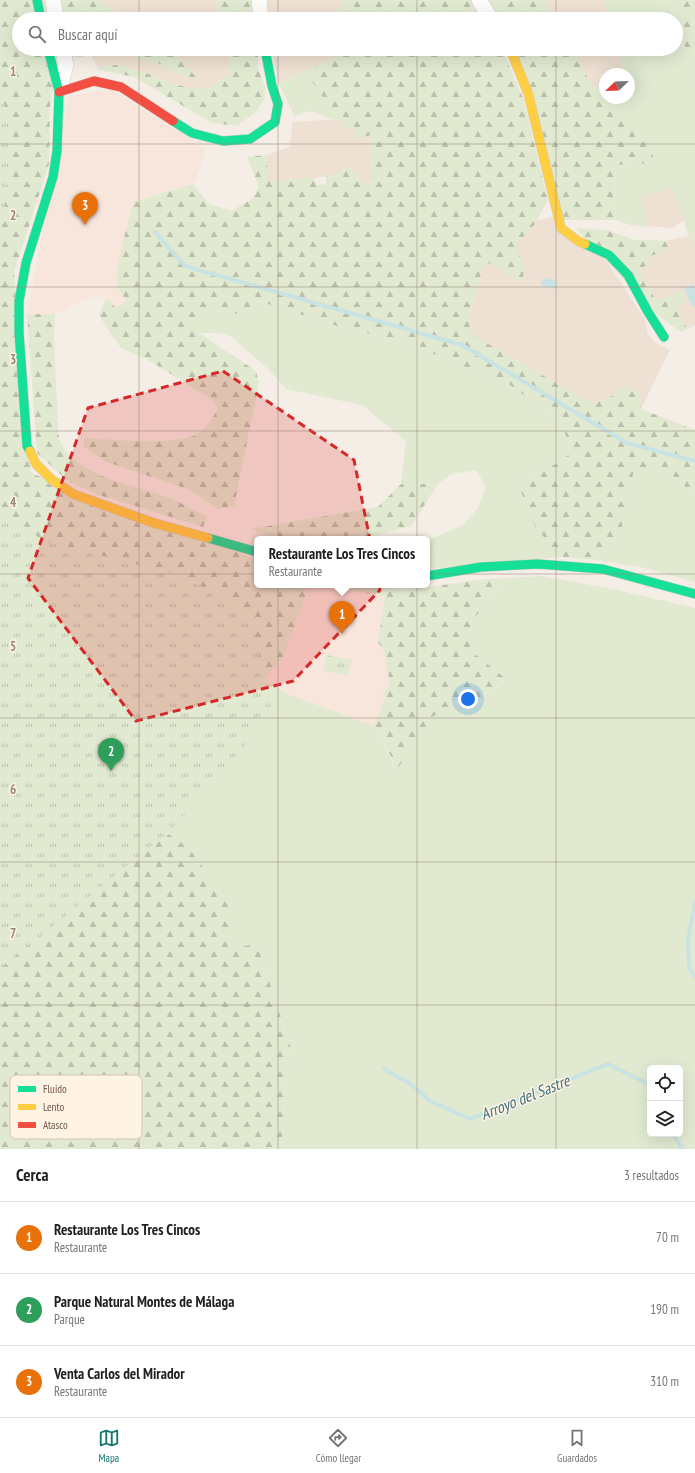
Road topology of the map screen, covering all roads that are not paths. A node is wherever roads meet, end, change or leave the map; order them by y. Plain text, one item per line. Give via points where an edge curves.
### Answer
1 (37, 0) edge
2 (52, 0) edge
3 (259, 0) edge
4 (479, 0) edge
5 (40, 12) edge
6 (55, 12) edge
7 (260, 12) edge
8 (487, 12) edge
9 (50, 56) edge
10 (64, 56) edge
11 (266, 56) edge
12 (513, 56) edge
13 (59, 92) junction
14 (664, 337) dead end
15 (254, 551) edge
16 (430, 576) edge
17 (695, 594) edge

1 - 5 main road
2 - 6 street
3 - 7 street
4 - 8 street
9 - 13 main road
10 - 13 street via 66,64
11 - 13 main road via 278,104 275,122 250,139 223,140 192,133 121,87 94,81
12 - 14 main road via 528,93 561,228 578,241 609,255 628,275
13 - 15 main road via 57,151 53,177 26,263 19,301 27,446 36,464 51,479 73,494 154,523
16 - 17 main road via 481,567 538,564 603,569

